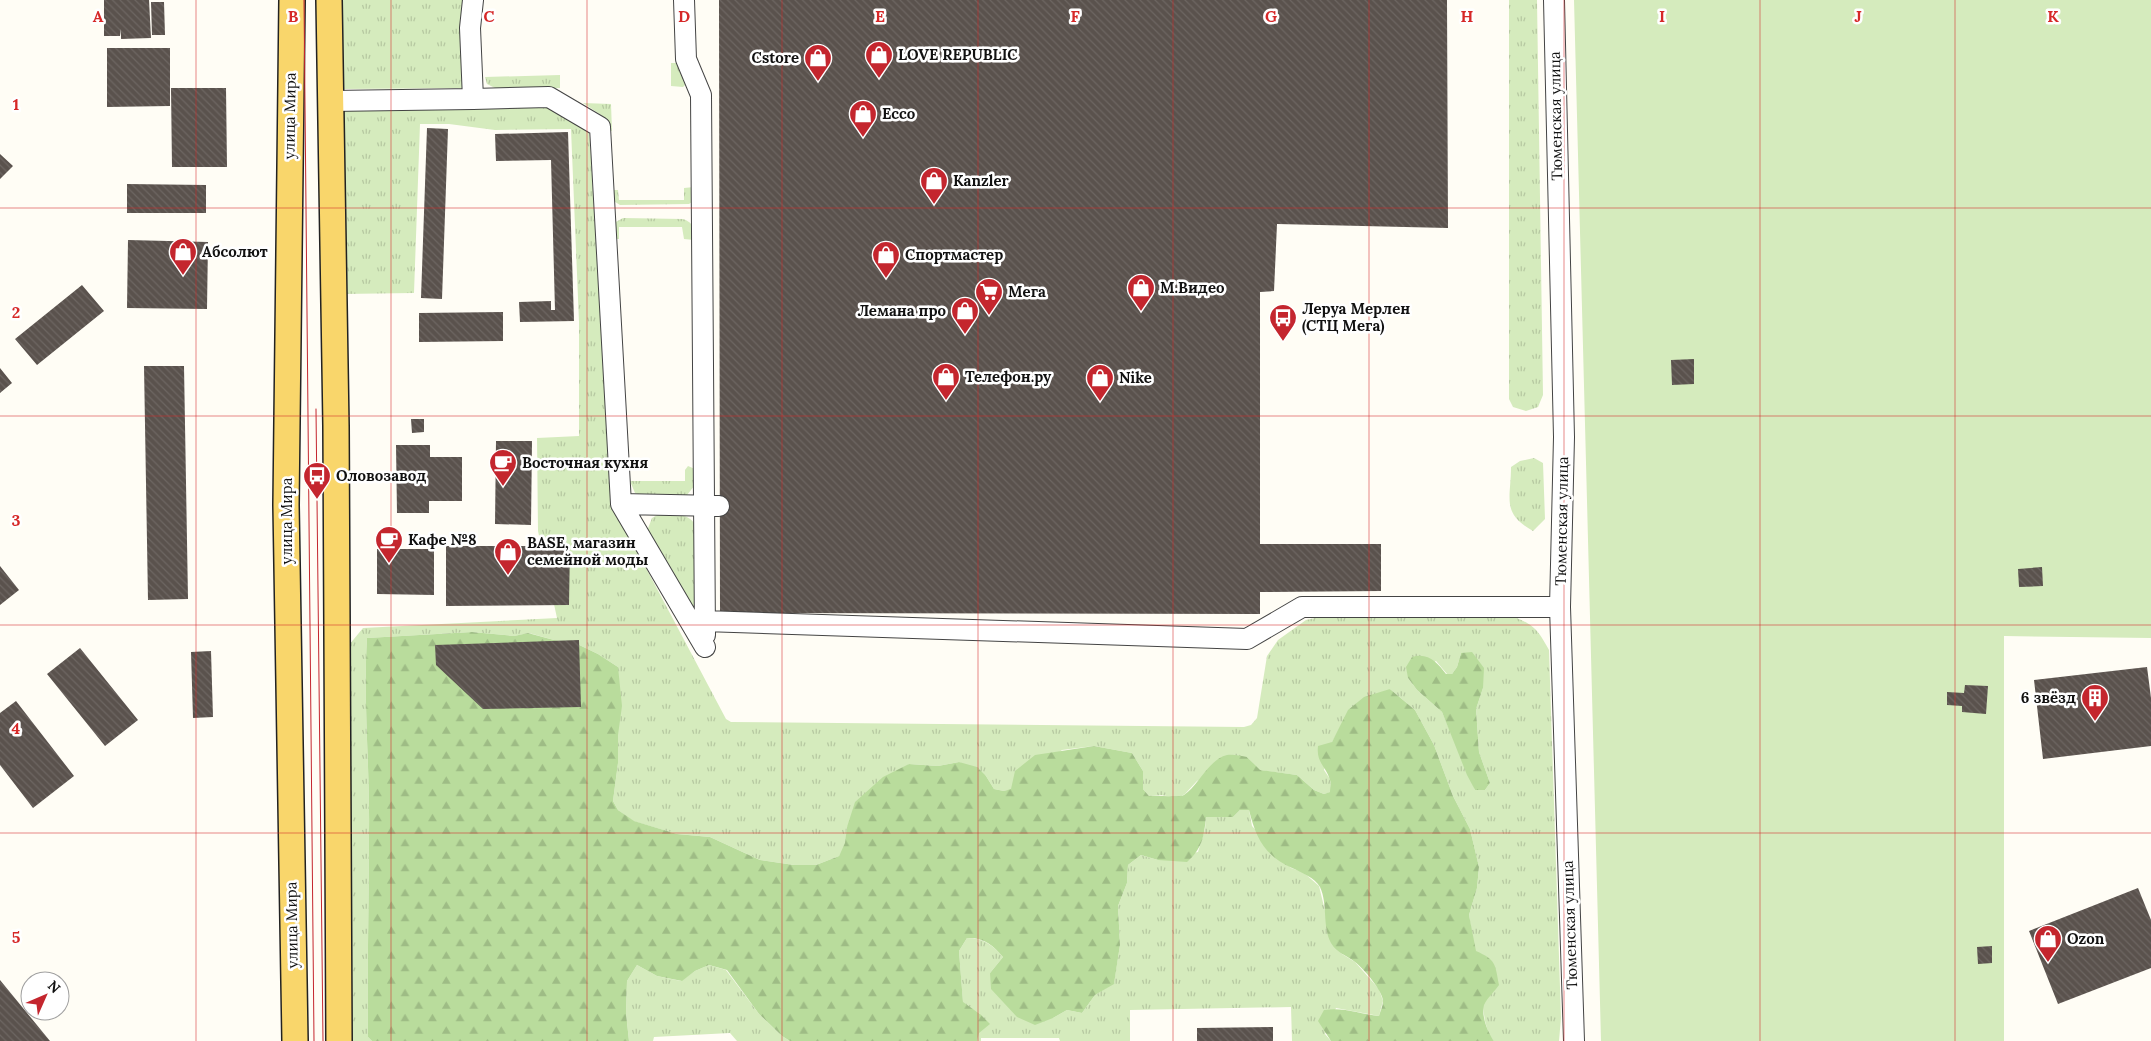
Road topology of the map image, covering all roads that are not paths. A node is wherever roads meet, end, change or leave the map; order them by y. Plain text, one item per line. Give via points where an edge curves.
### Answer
1 (292, 0) edge
2 (330, 0) edge
3 (473, 0) edge
4 (684, 0) edge
5 (1554, 0) edge
6 (473, 99) junction
7 (331, 101) junction
8 (621, 504) junction
9 (712, 506) junction
10 (1560, 607) junction
11 (704, 621) junction
12 (293, 962) junction
13 (1572, 1039) edge
14 (280, 1041) edge
15 (295, 1041) edge
16 (339, 1041) edge

1 - 12 main road, улица Мира via 286,513
2 - 7 main road
3 - 6 street via 470,28
4 - 9 street via 686,59 701,95
5 - 10 street, Тюменская улица via 1564,437
6 - 7 street
6 - 8 street via 549,97 600,127
7 - 16 main road
8 - 9 street
8 - 11 street via 705,646
9 - 11 street
10 - 11 street via 1302,607 1247,639
10 - 13 street, Тюменская улица
12 - 14 main road
12 - 15 main road, улица Мира

